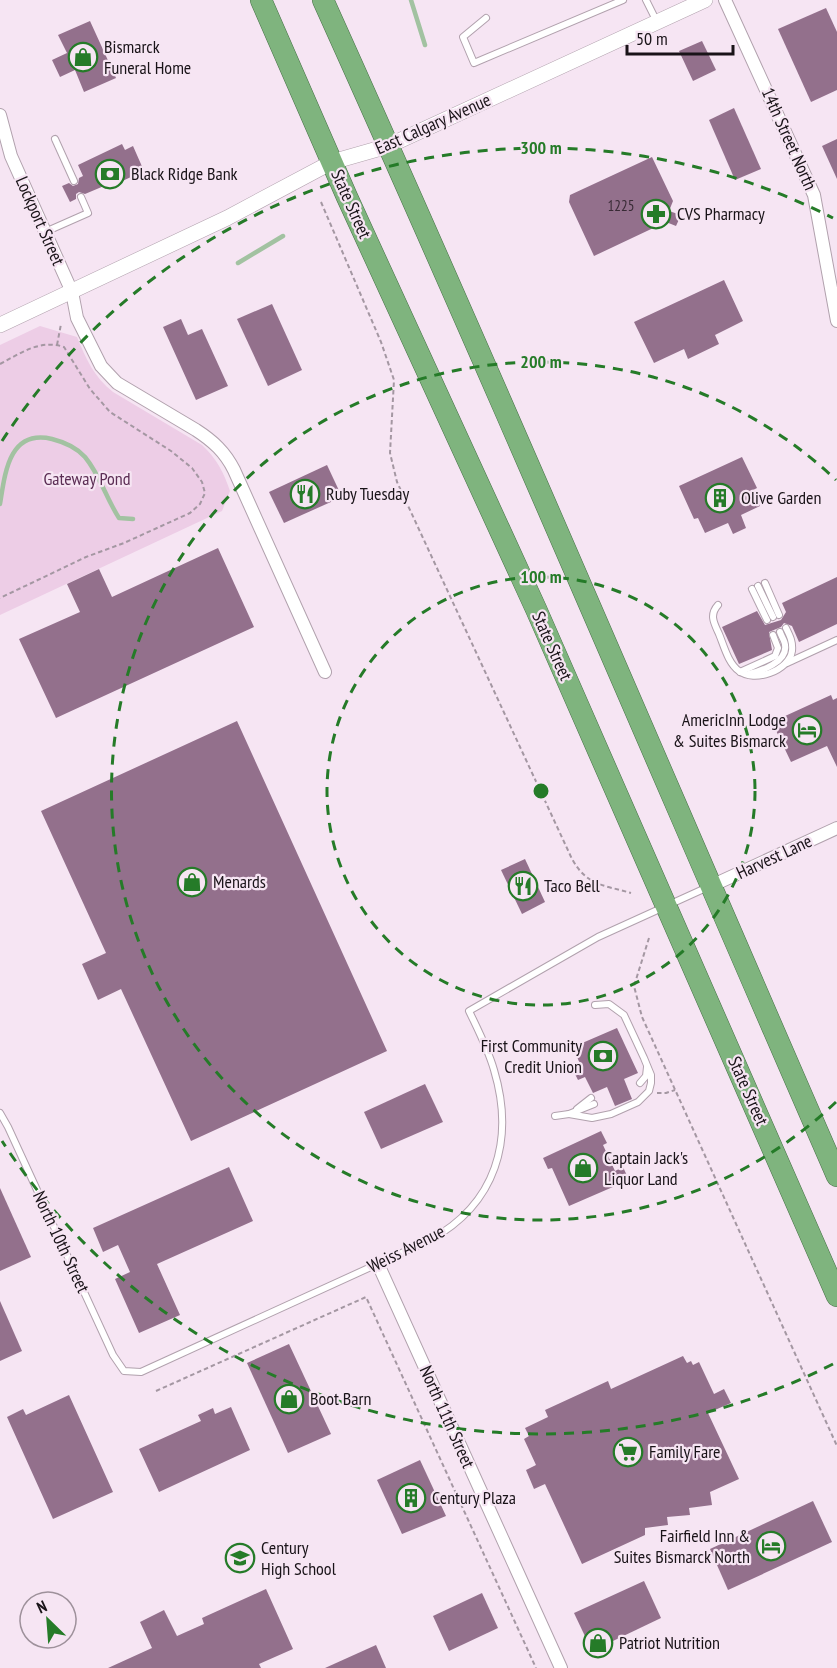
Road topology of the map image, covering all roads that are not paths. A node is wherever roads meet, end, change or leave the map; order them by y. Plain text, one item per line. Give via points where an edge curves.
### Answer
1 (261, 0) edge
2 (323, 0) edge
3 (623, 0) edge
4 (646, 0) edge
5 (705, 0) edge
6 (725, 0) edge
7 (486, 18) dead end
8 (657, 22) junction
9 (0, 115) edge
10 (55, 139) dead end
11 (388, 146) junction
12 (332, 162) junction
13 (74, 181) dead end
14 (81, 196) dead end
15 (45, 232) junction
16 (72, 292) junction
17 (837, 321) edge
18 (0, 325) edge
19 (758, 586) joint
20 (718, 605) dead end
21 (837, 640) edge
22 (784, 664) junction
23 (325, 672) dead end
24 (742, 673) junction
25 (837, 828) edge
26 (711, 886) junction
27 (666, 906) junction
28 (595, 1005) dead end
29 (644, 1058) junction
30 (640, 1079) dead end
31 (592, 1101) dead end
32 (0, 1113) edge
33 (569, 1114) junction
34 (555, 1116) dead end
35 (837, 1176) edge
36 (378, 1264) junction
37 (837, 1296) edge
38 (124, 1371) joint
39 (561, 1668) edge

1 - 12 highway, State Street
2 - 11 highway
3 - 7 lane via 474,63 464,37
4 - 8 lane
5 - 8 street, East Calgary Avenue
6 - 17 street, 14th Street North via 814,195
8 - 11 street, East Calgary Avenue
9 - 15 street, Lockport Street via 11,156
10 - 13 lane
11 - 12 street, East Calgary Avenue
11 - 26 highway via 496,385
12 - 16 street, East Calgary Avenue via 227,218
12 - 27 highway, State Street via 536,609
14 - 15 lane via 88,213
15 - 16 street, Lockport Street
16 - 18 street, East Calgary Avenue
16 - 23 street, Lockport Street via 77,318 108,375 207,437 229,462
19 - 19 lane via 773,617
20 - 24 lane via 713,622 732,664
21 - 22 lane
22 - 24 lane via 758,676
22 - 24 lane via 791,656 792,644 780,632 775,656
25 - 26 street, Harvest Lane
26 - 27 lane, Weiss Avenue
26 - 35 highway
27 - 36 lane, Weiss Avenue via 598,937 469,1011 498,1087 502,1122 495,1167 481,1196 454,1225
27 - 37 highway, State Street
28 - 29 lane via 609,1004 620,1010
29 - 30 lane
29 - 33 lane via 651,1083 638,1102 592,1118
31 - 33 lane
32 - 38 lane, North 10th Street
33 - 34 lane
36 - 38 lane, Weiss Avenue via 150,1368
36 - 39 street, North 11th Street

